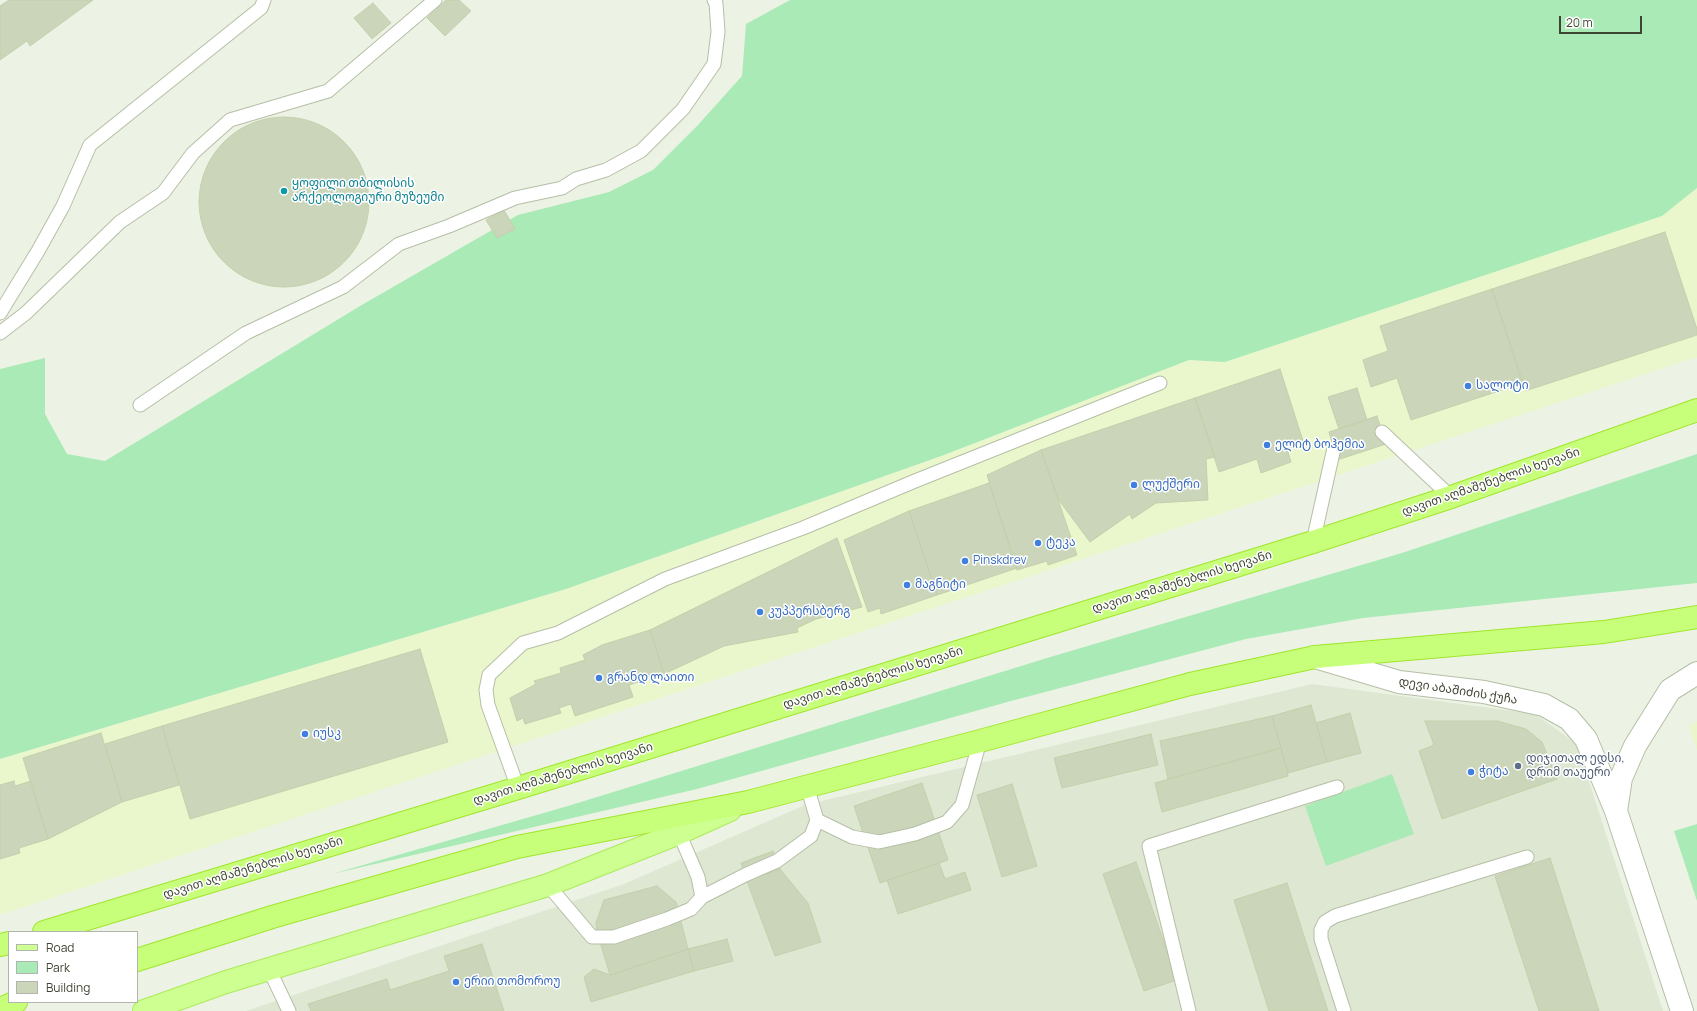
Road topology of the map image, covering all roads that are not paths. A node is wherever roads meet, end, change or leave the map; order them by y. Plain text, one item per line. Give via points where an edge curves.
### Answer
1 (264, 0) edge
2 (436, 0) edge
3 (714, 0) edge
4 (0, 314) edge
5 (0, 333) edge
6 (1160, 383) dead end
7 (140, 405) dead end
8 (1697, 410) edge
9 (1382, 432) dead end
10 (1334, 448) dead end
11 (1451, 497) junction
12 (1313, 542) junction
13 (1697, 617) edge
14 (1314, 657) junction
15 (1697, 673) edge
16 (980, 741) junction
17 (807, 786) junction
18 (1337, 787) dead end
19 (518, 788) junction
20 (748, 802) junction
21 (1616, 811) junction
22 (817, 820) junction
23 (679, 833) junction
24 (1527, 857) dead end
25 (548, 885) junction
26 (702, 897) junction
27 (47, 931) edge
28 (138, 960) edge
29 (269, 969) junction
30 (14, 1003) edge
31 (0, 1009) edge
32 (144, 1011) edge
33 (289, 1011) edge
34 (1189, 1011) edge
35 (1344, 1011) edge
36 (1682, 1011) edge

1 - 4 lane via 261,8 90,145 63,206
2 - 5 lane via 328,91 230,120 193,153 163,193 120,222 26,313
3 - 7 lane via 718,32 714,64 683,110 641,151 606,170 576,179 562,188 515,198 399,244 343,287 246,333
6 - 19 lane via 803,528 665,579 558,633 523,643 489,675 486,690 488,705
8 - 11 highway, დავით აღმაშენებლის ხეივანი
9 - 11 lane
10 - 12 lane
11 - 12 highway, დავით აღმაშენებლის ხეივანი
12 - 19 highway, დავით აღმაშენებლის ხეივანი
13 - 14 highway via 1604,632
14 - 16 highway via 1190,684
14 - 21 street, დევი აბაშიძის ქუჩა via 1399,682 1484,692 1544,705 1569,719 1586,739
15 - 21 street, დევი აბაშიძის ქუჩა via 1670,690 1635,746 1621,778
16 - 17 highway
16 - 22 lane via 962,804 947,822 915,834 879,842 852,837
17 - 20 highway
17 - 22 lane
18 - 34 lane via 1149,846
19 - 27 highway, დავით აღმაშენებლის ხეივანი
20 - 23 main road
20 - 28 highway via 517,847 272,917
21 - 36 street, დევი აბაშიძის ქუჩა
22 - 26 lane via 811,836 777,862
23 - 25 main road
23 - 26 lane via 698,877
24 - 35 lane via 1335,916 1325,922 1321,930 1321,939
25 - 26 lane via 592,937 614,937 667,920 691,909
25 - 29 main road
29 - 32 main road
29 - 33 lane
30 - 31 highway

